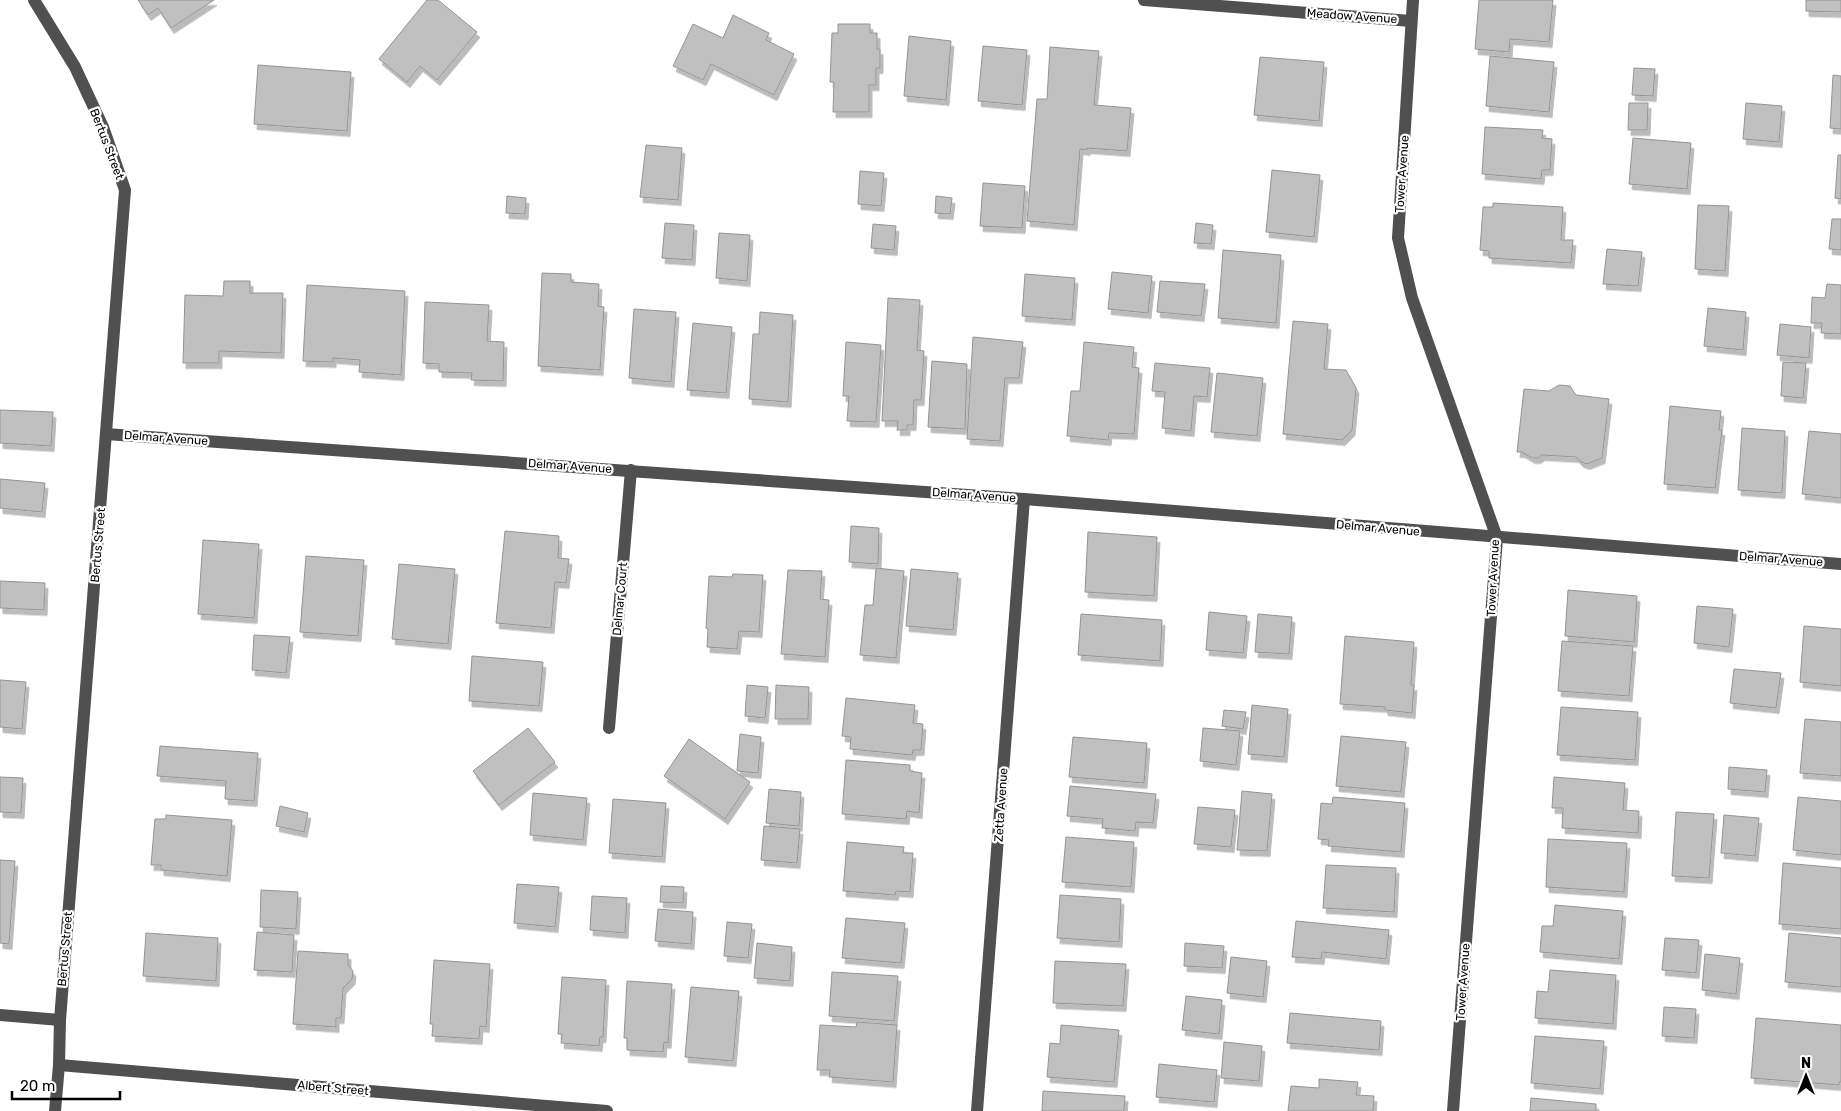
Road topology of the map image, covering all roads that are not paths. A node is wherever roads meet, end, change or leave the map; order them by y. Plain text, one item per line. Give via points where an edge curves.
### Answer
1 (34, 0) edge
2 (1144, 0) edge
3 (1413, 0) edge
4 (1411, 21) junction
5 (106, 434) junction
6 (631, 470) junction
7 (1024, 499) junction
8 (1497, 538) junction
9 (1841, 564) edge
10 (609, 728) dead end
11 (0, 1016) edge
12 (60, 1020) junction
13 (59, 1065) junction
14 (55, 1111) edge
15 (607, 1111) edge
16 (978, 1111) edge
17 (1453, 1111) edge

1 - 5 street, Bertus Street via 75,67 103,127 124,190
2 - 4 street, Meadow Avenue
3 - 4 street, Tower Avenue
4 - 8 street, Tower Avenue via 1398,238 1412,298
5 - 6 street, Delmar Avenue
5 - 12 street, Bertus Street
6 - 7 street, Delmar Avenue
6 - 10 street, Delmar Court
7 - 8 street, Delmar Avenue
7 - 16 street, Zetta Avenue
8 - 9 street, Delmar Avenue
8 - 17 street, Tower Avenue
11 - 12 street
12 - 13 street, Bertus Street
13 - 14 street, Bertus Street
13 - 15 street, Albert Street

